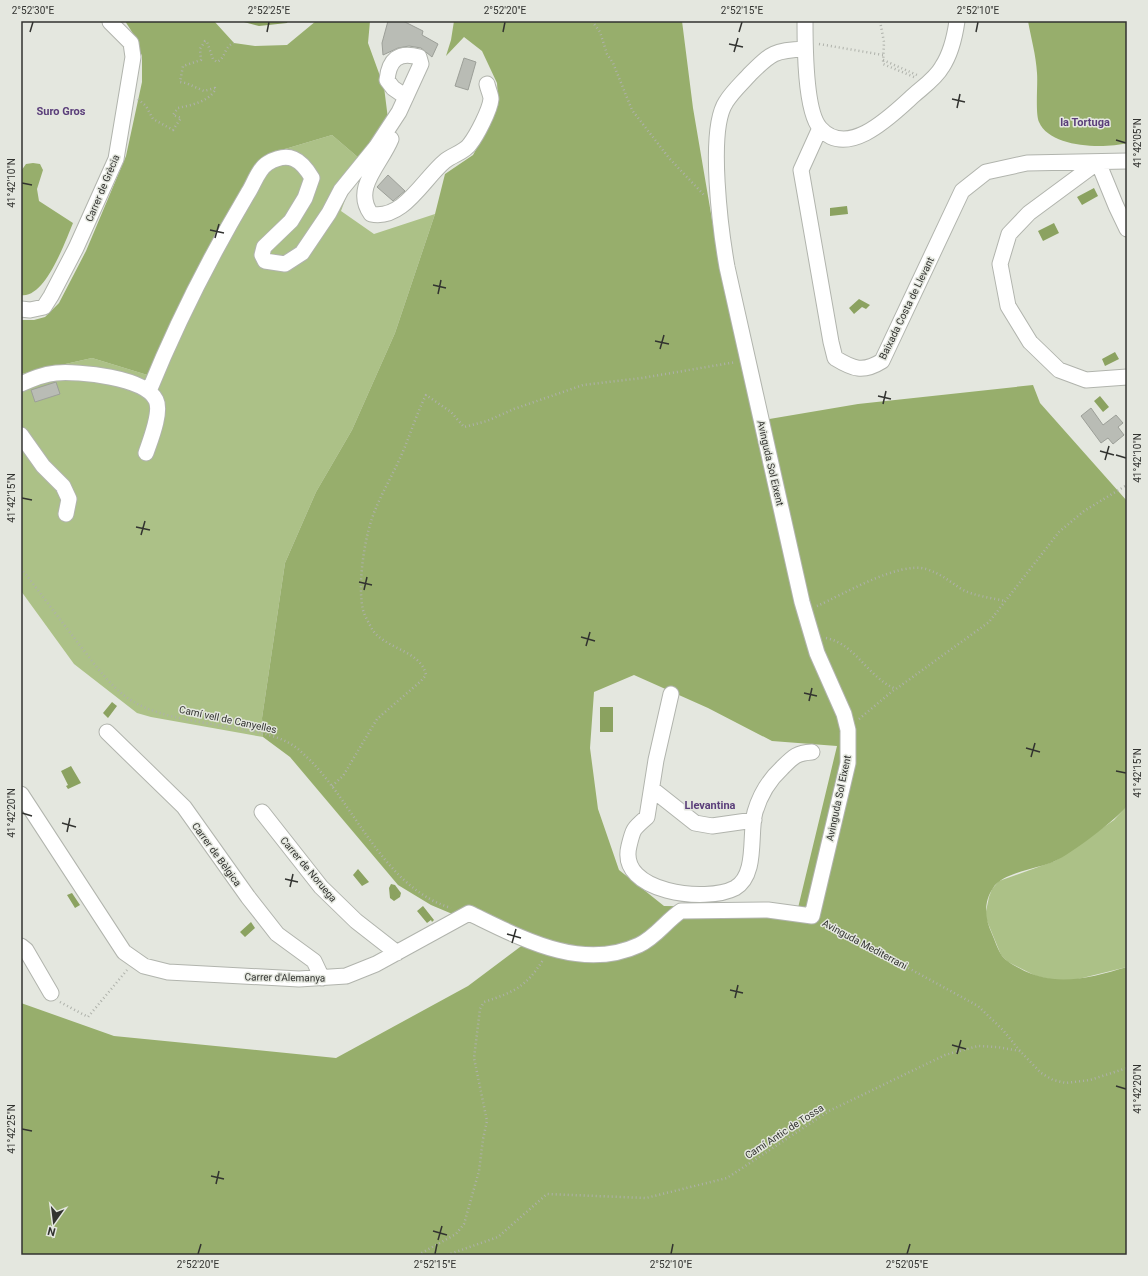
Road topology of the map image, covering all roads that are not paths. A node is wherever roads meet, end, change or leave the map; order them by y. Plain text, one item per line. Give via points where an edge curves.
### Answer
1 (806, 21) edge
2 (957, 21) edge
3 (110, 22) dead end
4 (812, 46) junction
5 (486, 84) dead end
6 (406, 97) dead end
7 (396, 115) junction
8 (820, 128) junction
9 (1127, 161) edge
10 (1098, 162) junction
11 (1127, 229) edge
12 (21, 309) edge
13 (1127, 377) edge
14 (21, 384) edge
15 (149, 391) junction
16 (21, 435) edge
17 (146, 453) dead end
18 (66, 514) dead end
19 (671, 694) dead end
20 (107, 732) dead end
21 (812, 752) dead end
22 (652, 789) junction
23 (21, 794) edge
24 (262, 812) dead end
25 (754, 820) junction
26 (680, 894) junction
27 (681, 911) junction
28 (812, 916) joint
29 (21, 946) edge
30 (397, 953) junction
31 (322, 978) junction
32 (51, 993) road end

1 - 4 street
2 - 8 street via 942,68 871,131 851,138 834,139
3 - 12 street, Carrer de Grècia via 131,43 133,57 116,159 76,248 51,296 44,307
4 - 8 street via 811,111
4 - 28 street, Avinguda Sol Eixent via 786,50 767,57 725,102 717,140 719,211 748,359 812,639 847,725 848,763
5 - 7 street via 491,99 470,146 445,161 393,213 380,216 371,214 365,206 364,191 372,172 389,145
6 - 7 street
7 - 15 street via 376,146 341,190 302,254 285,264 265,260 262,255 264,247 291,221 306,198 312,178 306,167 296,159 284,157 264,167 228,226 174,330
8 - 10 street, Baixada Costa de Llevant via 802,170 830,334 836,358 850,367 862,369 873,367 882,361 962,191 986,172 1026,163
9 - 10 street
10 - 11 street
10 - 13 street via 1028,213 1009,234 1000,264 1008,306 1030,342 1059,370 1086,380
14 - 15 street via 41,375 80,373 100,375
15 - 17 street via 157,400 157,414
16 - 18 street via 43,466 63,486 69,498
19 - 22 street
20 - 31 street, Carrer de Bèlgica via 184,807 277,934 314,961
21 - 25 street via 799,753 773,777 762,794
22 - 25 street via 694,823 712,826
22 - 26 street via 647,817 633,829 628,864 639,878 654,887
23 - 31 street, Carrer d'Alemanya via 124,952 144,966 168,972
24 - 30 street, Carrer de Noruega via 321,887 356,921
25 - 26 street via 750,866 740,885 726,893
26 - 27 street
27 - 28 street, Avinguda Mediterrani via 768,910
27 - 30 street, Carrer d'Alemanya via 639,945 606,956 570,954 527,941 469,913
29 - 32 street via 26,950
30 - 31 street, Carrer d'Alemanya via 346,976

